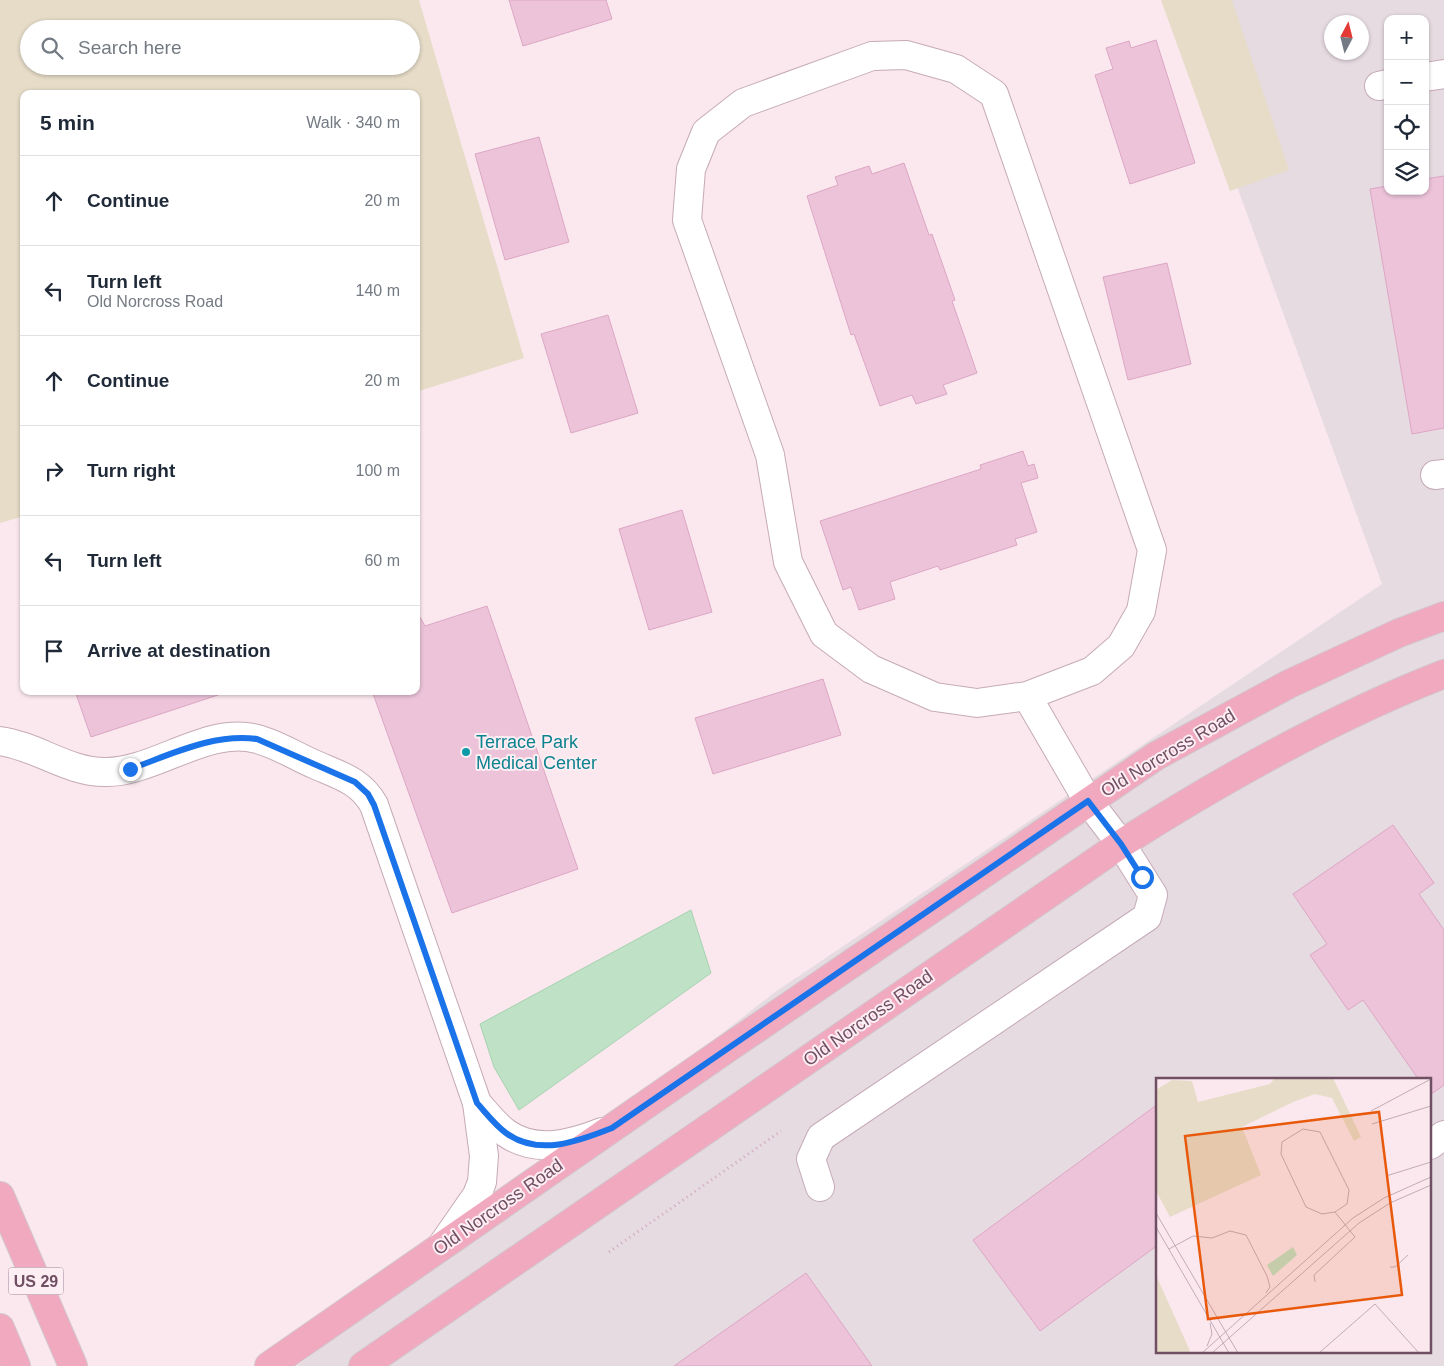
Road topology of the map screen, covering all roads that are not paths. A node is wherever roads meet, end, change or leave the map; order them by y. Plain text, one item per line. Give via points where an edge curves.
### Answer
1 (1444, 74) edge
2 (1429, 76) edge
3 (1444, 616) edge
4 (1444, 674) edge
5 (1027, 696) junction
6 (0, 741) edge
7 (1088, 801) junction
8 (1121, 844) junction
9 (477, 1103) junction
10 (612, 1128) junction
11 (1444, 1135) edge
12 (1432, 1144) edge
13 (820, 1188) dead end
14 (0, 1196) edge
15 (440, 1247) junction
16 (0, 1328) edge
17 (13, 1362) edge
18 (73, 1366) edge
19 (269, 1366) edge
20 (363, 1366) edge

1 - 2 lane
3 - 7 main road, Old Norcross Road via 1399,633 1289,684 1156,756
4 - 8 main road, Old Norcross Road via 1315,732 1193,798
5 - 5 lane via 977,703 935,697 871,669 824,634 788,562 770,455 687,220 691,169 706,132 743,103 872,56 906,55 956,69 994,94 1152,550 1141,611 1120,646 1092,670
5 - 7 lane
6 - 9 lane via 30,748 80,769 105,772 130,769 210,742 257,739 355,782 374,805
7 - 8 lane
7 - 10 main road, Old Norcross Road
8 - 13 lane via 1153,895 1147,917 821,1137 811,1159
8 - 20 main road, Old Norcross Road
9 - 10 lane via 506,1133 532,1145 552,1146 578,1141
9 - 15 lane via 484,1156 482,1182 477,1195
10 - 15 main road, Old Norcross Road
11 - 12 lane
14 - 18 main road, US 29
15 - 19 main road, Old Norcross Road
16 - 17 main road

